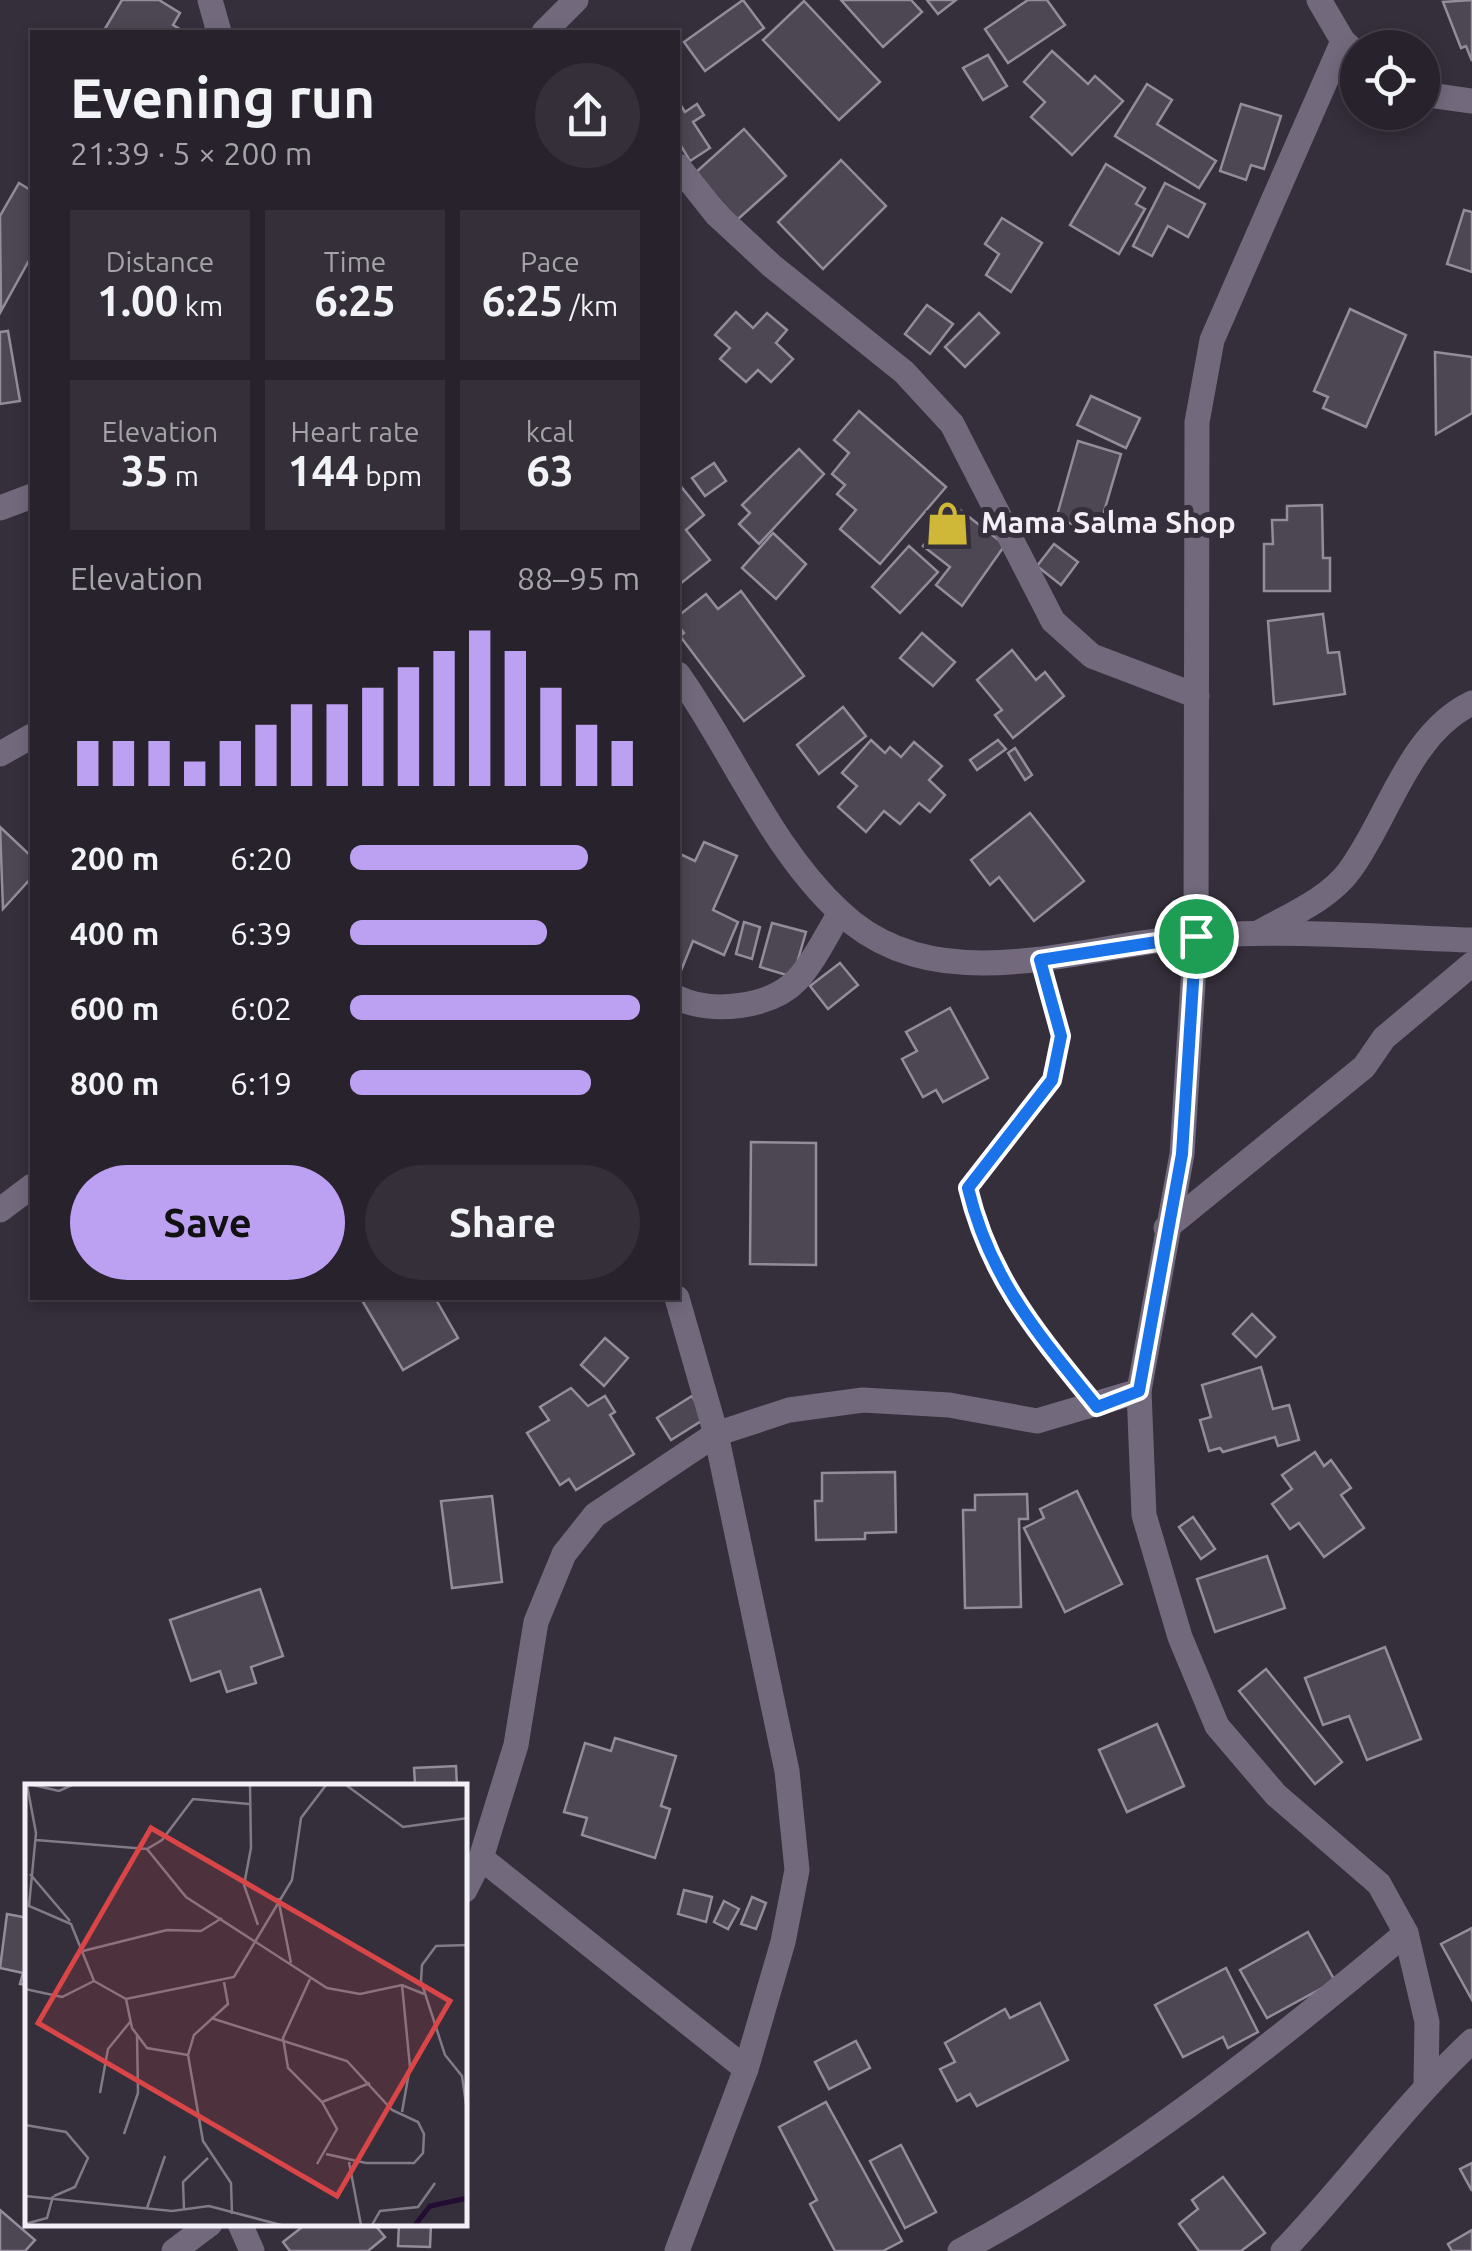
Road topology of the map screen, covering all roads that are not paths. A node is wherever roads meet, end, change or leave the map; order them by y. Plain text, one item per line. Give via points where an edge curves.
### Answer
1 (210, 0) edge
2 (1319, 0) edge
3 (218, 30) edge
4 (1340, 33) edge
5 (1340, 69) edge
6 (1440, 97) edge
7 (1472, 101) edge
8 (680, 169) edge
9 (30, 497) edge
10 (0, 508) edge
11 (680, 677) edge
12 (1197, 696) junction
13 (1472, 703) edge
14 (30, 737) edge
15 (0, 754) edge
16 (840, 914) junction
17 (1257, 933) junction
18 (1196, 936) junction
19 (1472, 940) edge
20 (1472, 964) edge
21 (680, 998) edge
22 (30, 1188) edge
23 (0, 1210) edge
24 (1166, 1228) junction
25 (678, 1300) edge
26 (1139, 1391) junction
27 (716, 1434) junction
28 (481, 1858) junction
29 (468, 1884) edge
30 (1406, 1933) junction
31 (1472, 2042) edge
32 (746, 2070) junction
33 (1426, 2084) junction
34 (207, 2226) edge
35 (241, 2226) edge
36 (174, 2251) edge
37 (252, 2251) edge
38 (678, 2251) edge
39 (960, 2251) edge
40 (1282, 2251) edge

1 - 3 street
2 - 4 street
5 - 12 street via 1212,340 1197,422
6 - 7 street
8 - 12 street via 716,214 904,372 952,424 1052,621 1092,656
9 - 10 street
11 - 16 street via 786,846
12 - 18 street
13 - 17 street via 1428,738 1349,872 1319,898
14 - 15 street
16 - 18 street via 901,952 982,963
16 - 21 street via 796,981 764,998 725,1008
17 - 18 street
17 - 19 street
18 - 24 street via 1182,1154
20 - 24 street via 1384,1038 1364,1067
22 - 23 street
24 - 26 street
25 - 27 street
26 - 27 street via 1038,1421 950,1405 863,1400 789,1410
26 - 30 street via 1144,1515 1180,1637 1217,1726 1276,1795 1379,1884
27 - 28 street via 595,1515 564,1554 536,1622 516,1746
27 - 32 street via 787,1771 797,1870
28 - 29 street
28 - 32 street
30 - 33 street via 1427,2022
30 - 39 street via 1305,2018 1172,2114 1064,2190
31 - 33 street
32 - 38 street
33 - 40 street via 1349,2182
34 - 36 street
35 - 37 street

